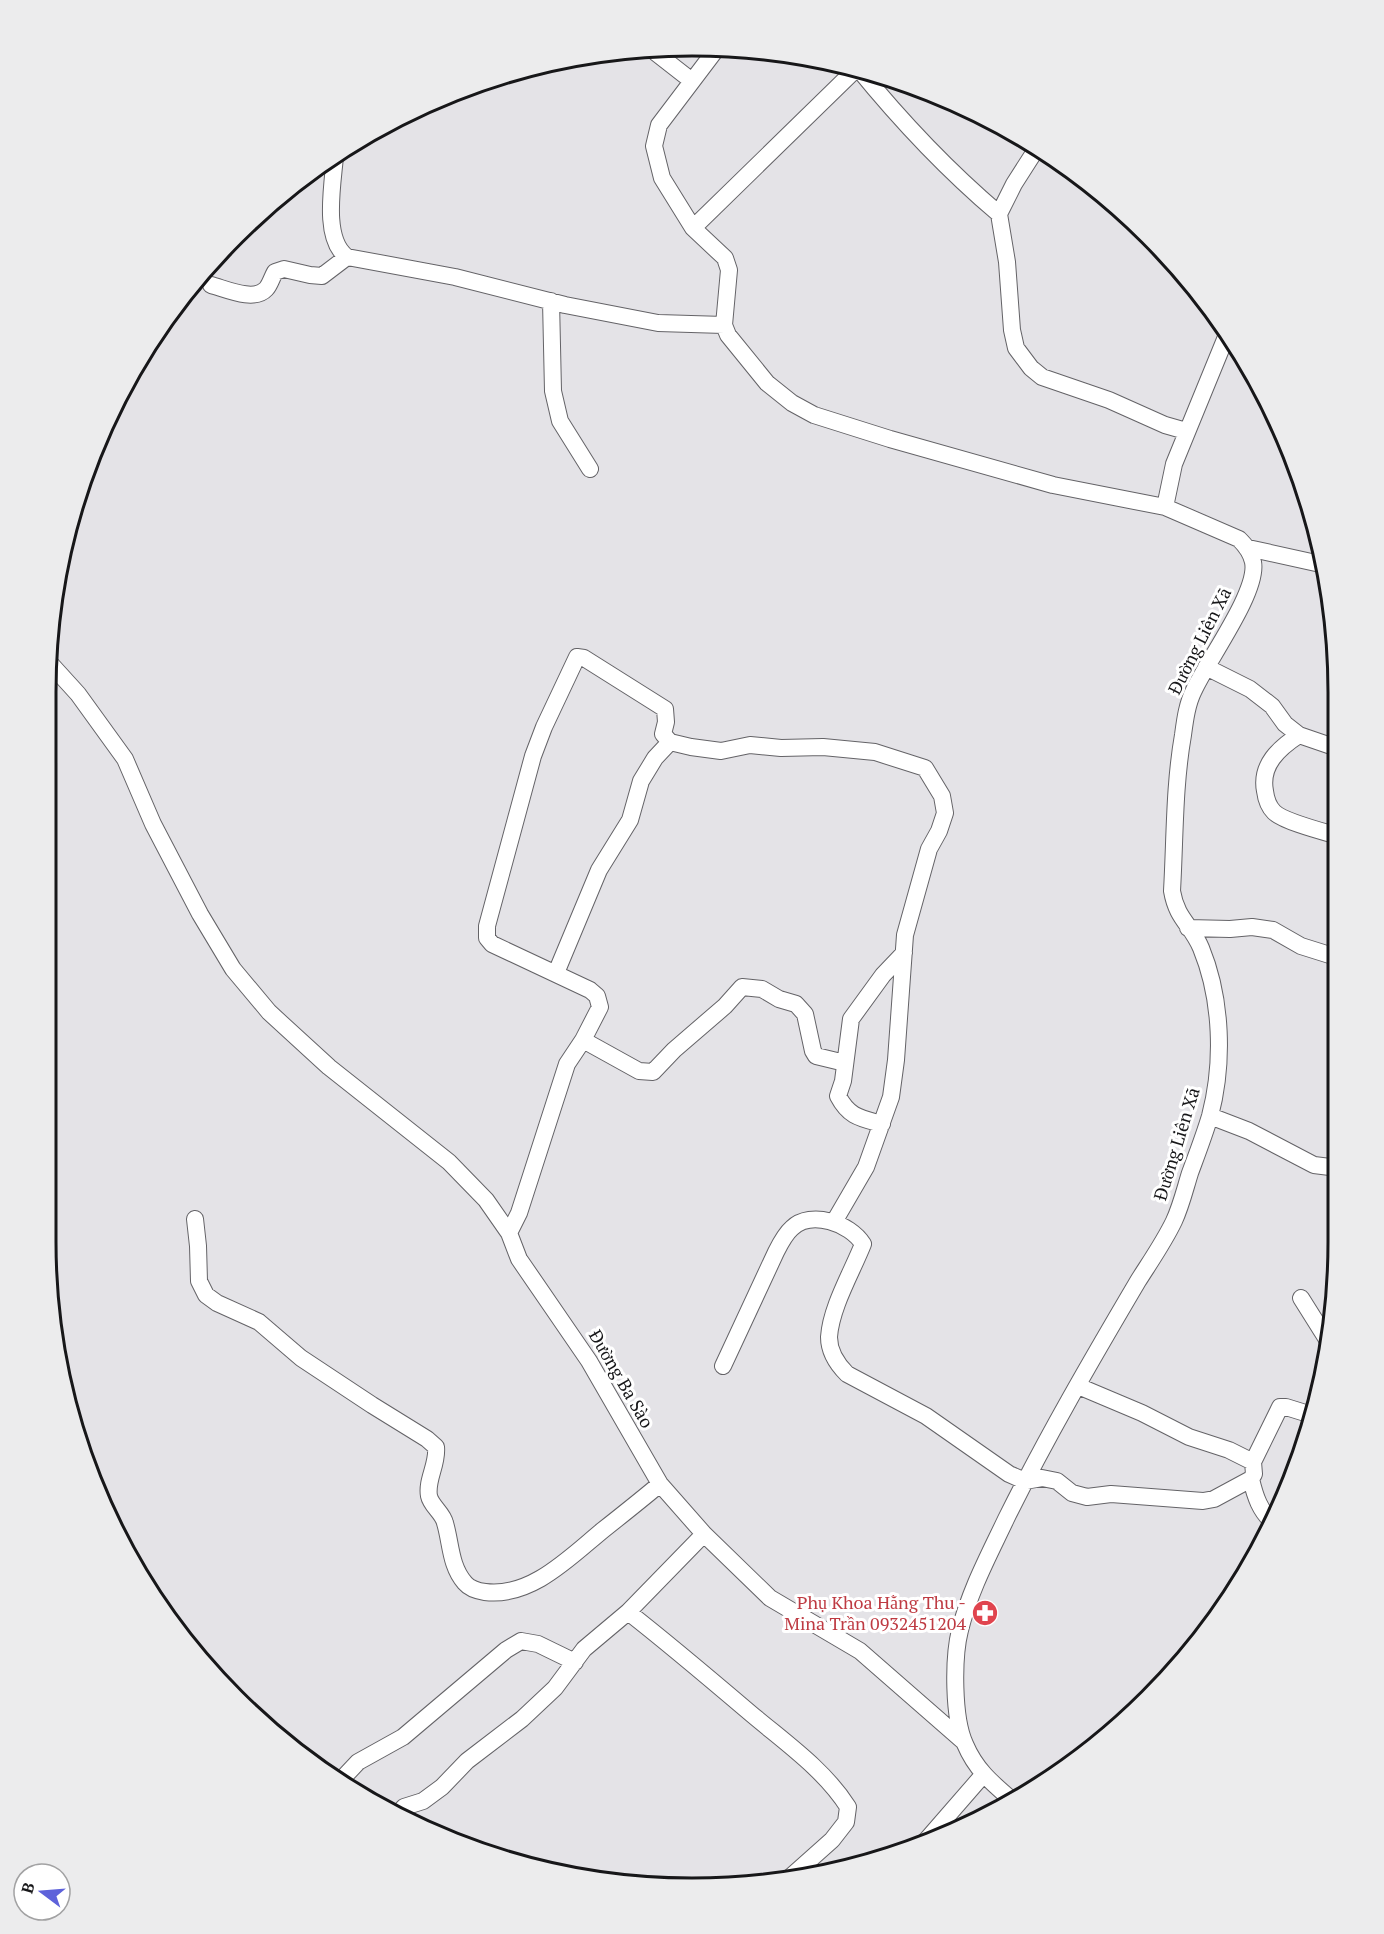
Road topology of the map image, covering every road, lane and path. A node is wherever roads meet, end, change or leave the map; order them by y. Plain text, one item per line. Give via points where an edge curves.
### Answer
1 (711, 56) edge
2 (661, 57) edge
3 (849, 75) edge
4 (868, 80) edge
5 (692, 81) junction
6 (1033, 155) edge
7 (334, 166) edge
8 (999, 214) junction
9 (693, 228) junction
10 (347, 257) junction
11 (212, 285) dead end
12 (551, 301) junction
13 (724, 325) junction
14 (1224, 342) edge
15 (1186, 431) junction
16 (590, 469) dead end
17 (1165, 507) junction
18 (1248, 548) junction
19 (1315, 563) edge
20 (1206, 668) junction
21 (57, 670) edge
22 (1299, 735) junction
23 (670, 742) junction
24 (1328, 745) edge
25 (1328, 832) edge
26 (1188, 928) junction
27 (904, 953) junction
28 (1328, 954) edge
29 (556, 973) junction
30 (584, 1040) junction
31 (845, 1063) junction
32 (1210, 1116) junction
33 (882, 1124) junction
34 (1328, 1167) edge
35 (195, 1219) dead end
36 (834, 1222) junction
37 (509, 1233) junction
38 (1301, 1298) dead end
39 (1322, 1331) edge
40 (723, 1366) dead end
41 (1078, 1386) junction
42 (1305, 1413) edge
43 (1252, 1462) junction
44 (1251, 1479) junction
45 (1025, 1481) junction
46 (660, 1484) junction
47 (1266, 1516) edge
48 (704, 1534) junction
49 (628, 1612) junction
50 (574, 1662) junction
51 (963, 1741) junction
52 (345, 1775) edge
53 (983, 1775) junction
54 (1006, 1795) edge
55 (402, 1809) edge
56 (935, 1830) edge
57 (800, 1869) edge

1 - 5 street
2 - 5 street
3 - 9 street
4 - 8 street via 913,134
5 - 9 street via 659,125 654,147 662,178
6 - 8 street
7 - 10 street via 331,222 336,245
8 - 15 street via 1012,330 1016,348 1030,368 1056,383
9 - 13 street via 725,258 729,270
10 - 11 street via 322,276 284,269 274,272 260,294 246,295
10 - 12 street via 455,277
12 - 13 street via 658,322
12 - 16 street via 553,391 560,421
13 - 17 street via 767,383 814,415 1063,488
14 - 15 street
15 - 17 street
17 - 18 street via 1239,539
18 - 19 street
18 - 20 street, Đường Liên Xã via 1253,564 1251,582
20 - 22 street via 1250,689
20 - 26 street, Đường Liên Xã via 1193,691 1186,716 1178,779 1172,891 1174,905
21 - 37 street, Đường Ba Sào via 125,759 153,824 233,969 269,1012 329,1066 448,1162 486,1200
22 - 24 street
22 - 25 street via 1270,760 1265,771 1266,801 1275,813
23 - 27 street via 721,751 750,745 875,752 926,768 942,796 945,813 918,884
23 - 29 street via 641,781 630,820 600,870
23 - 29 street via 663,734 665,709 577,657 534,756 487,926 487,939 492,944
26 - 28 street via 1273,930 1301,946
26 - 32 street, Đường Liên Xã via 1209,970 1217,1015 1216,1082
27 - 31 street via 851,1019
27 - 33 street via 896,1060
29 - 30 street via 597,996 600,1007
30 - 31 street via 639,1071 653,1072 742,987 762,989 796,1004 805,1014 816,1056
30 - 37 street via 567,1064 523,1204
31 - 33 street via 838,1095 845,1109 859,1118
32 - 34 street via 1249,1131 1314,1165
32 - 41 street, Đường Liên Xã via 1174,1221
33 - 36 street via 866,1167
35 - 46 street via 199,1281 206,1295 259,1322 301,1358 436,1447 429,1497 445,1521 450,1553 466,1586 495,1593 531,1584 554,1570
36 - 40 street via 805,1221 785,1237
36 - 45 street via 857,1235 862,1244 829,1337 838,1365 847,1374 926,1416
37 - 46 street, Đường Ba Sào via 519,1259 589,1361
38 - 39 street
41 - 43 street
41 - 45 street, Đường Liên Xã
42 - 43 street via 1280,1407
43 - 44 street
44 - 45 street via 1214,1499 1192,1501 1111,1494 1087,1497 1072,1493 1057,1481
44 - 47 street
45 - 51 street, Đường Liên Xã via 972,1589 959,1632 955,1669
46 - 48 street, Đường Ba Sào
48 - 49 street
48 - 51 street, Đường Ba Sào via 770,1598 860,1651
49 - 50 street
49 - 57 street via 720,1686 839,1793 848,1807 846,1822
50 - 52 street via 538,1644 521,1641 403,1737 358,1762
50 - 55 street via 555,1688 522,1719 467,1761 442,1787 423,1801
51 - 53 street, Đường Liên Xã
53 - 54 street, Đường Liên Xã
53 - 56 street

